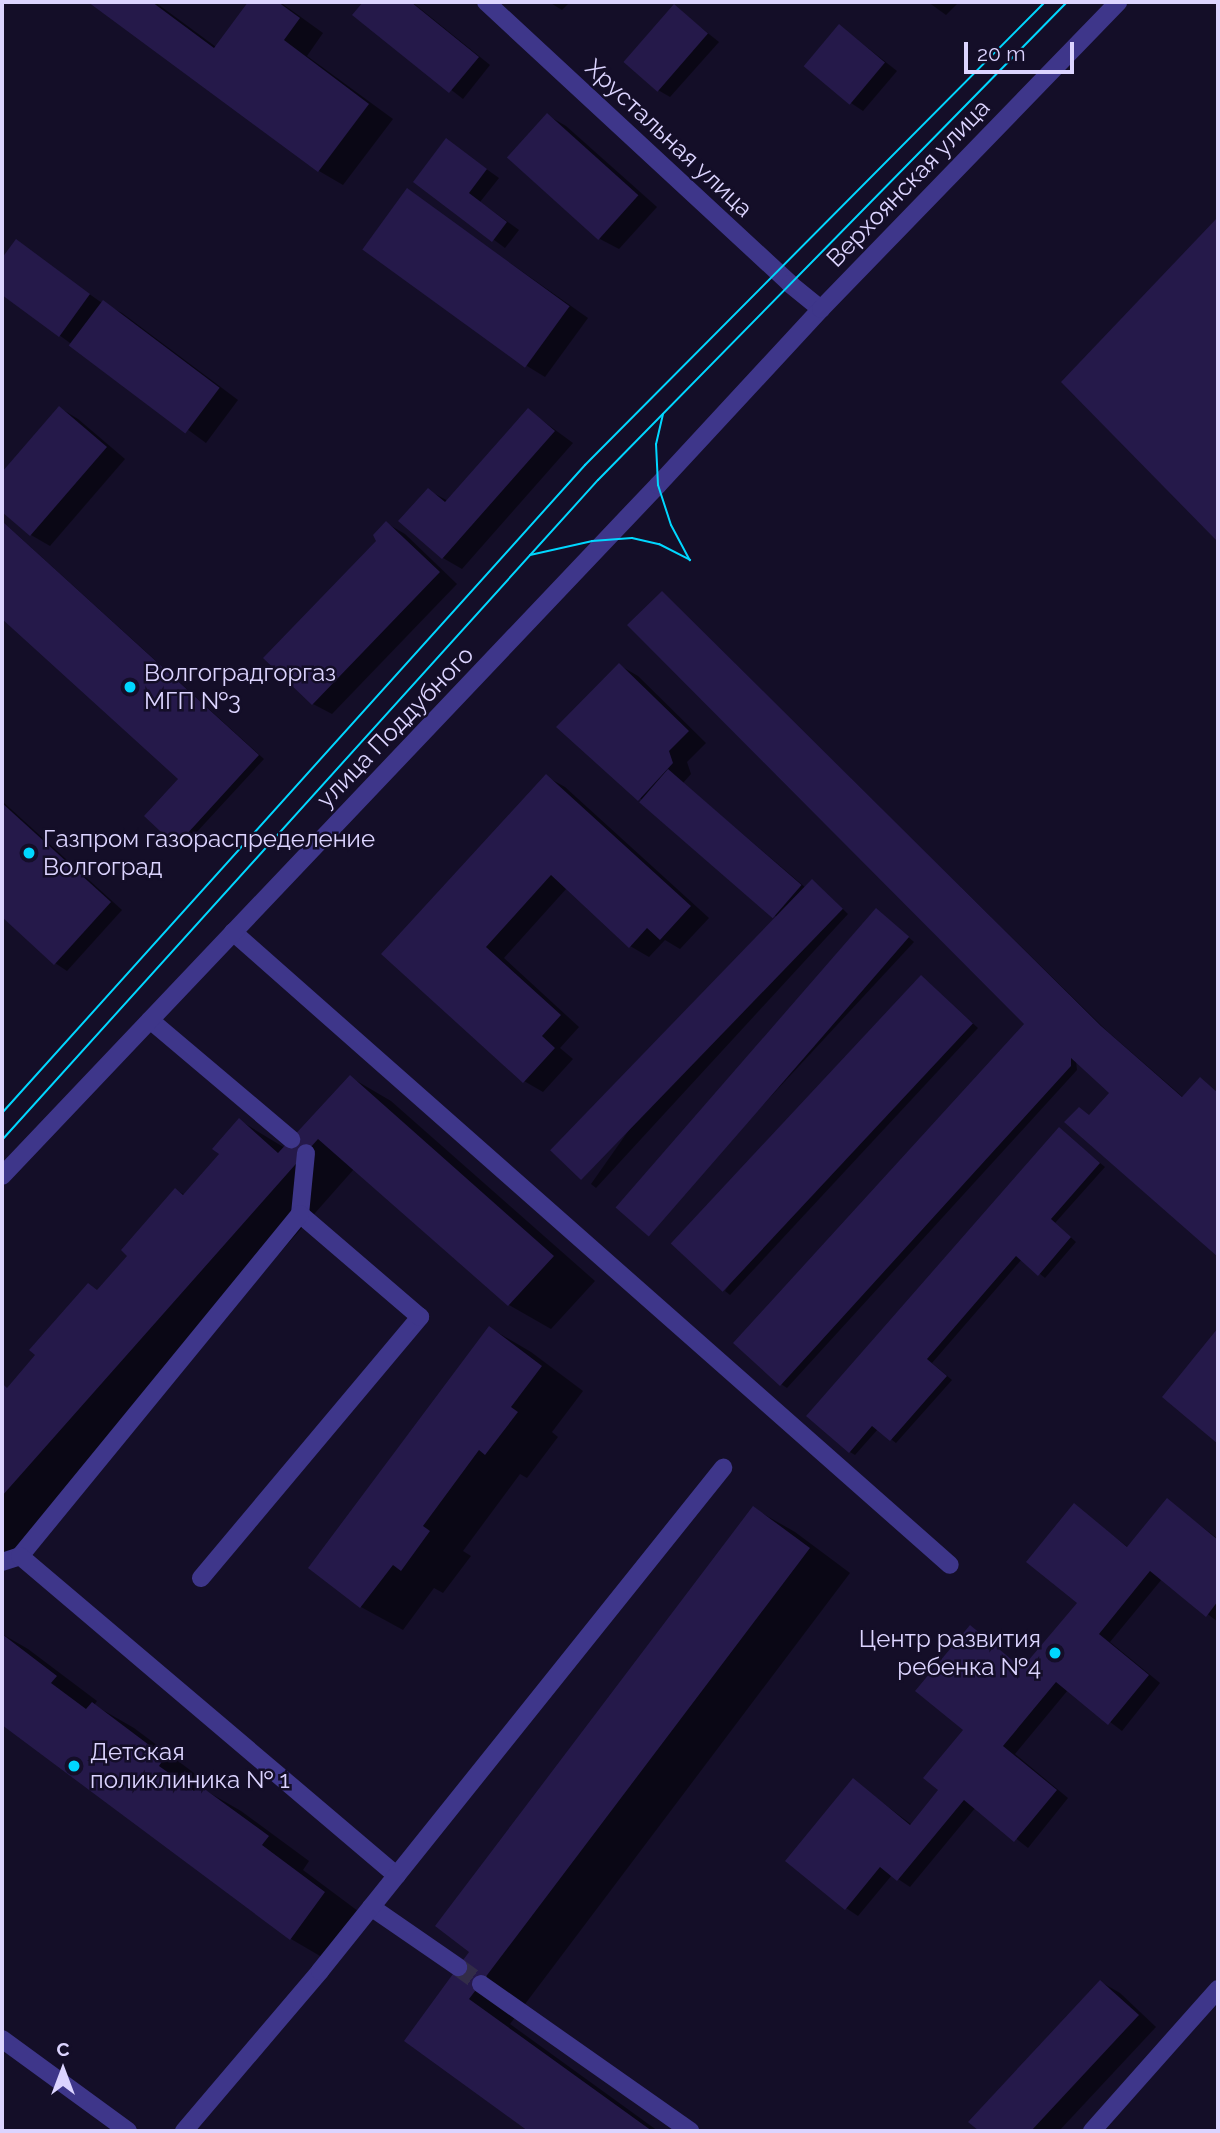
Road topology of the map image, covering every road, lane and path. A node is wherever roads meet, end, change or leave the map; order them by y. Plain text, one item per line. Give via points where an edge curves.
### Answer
1 (486, 2) edge
2 (1118, 2) edge
3 (821, 309) junction
4 (233, 932) junction
5 (150, 1020) junction
6 (291, 1139) dead end
7 (306, 1153) dead end
8 (2, 1176) edge
9 (300, 1214) junction
10 (723, 1468) dead end
11 (20, 1556) junction
12 (2, 1562) edge
13 (950, 1565) dead end
14 (201, 1578) dead end
15 (397, 1876) junction
16 (371, 1907) junction
17 (458, 1967) tunnel mouth
18 (481, 1983) tunnel mouth
19 (1218, 1989) edge
20 (2, 2039) edge
21 (128, 2131) edge
22 (184, 2131) edge
23 (690, 2131) edge
24 (1092, 2131) edge

1 - 3 street, Хрустальная улица
2 - 3 street, Верхоянская улица
3 - 4 street, улица Поддубного
4 - 5 street, улица Поддубного
4 - 13 street
5 - 6 street
5 - 8 street, улица Поддубного
7 - 9 street
9 - 11 street
9 - 14 street via 420,1317
10 - 15 street
11 - 12 street
11 - 15 street
15 - 16 street
16 - 17 street
16 - 22 street
18 - 23 street
19 - 24 street
20 - 21 street

